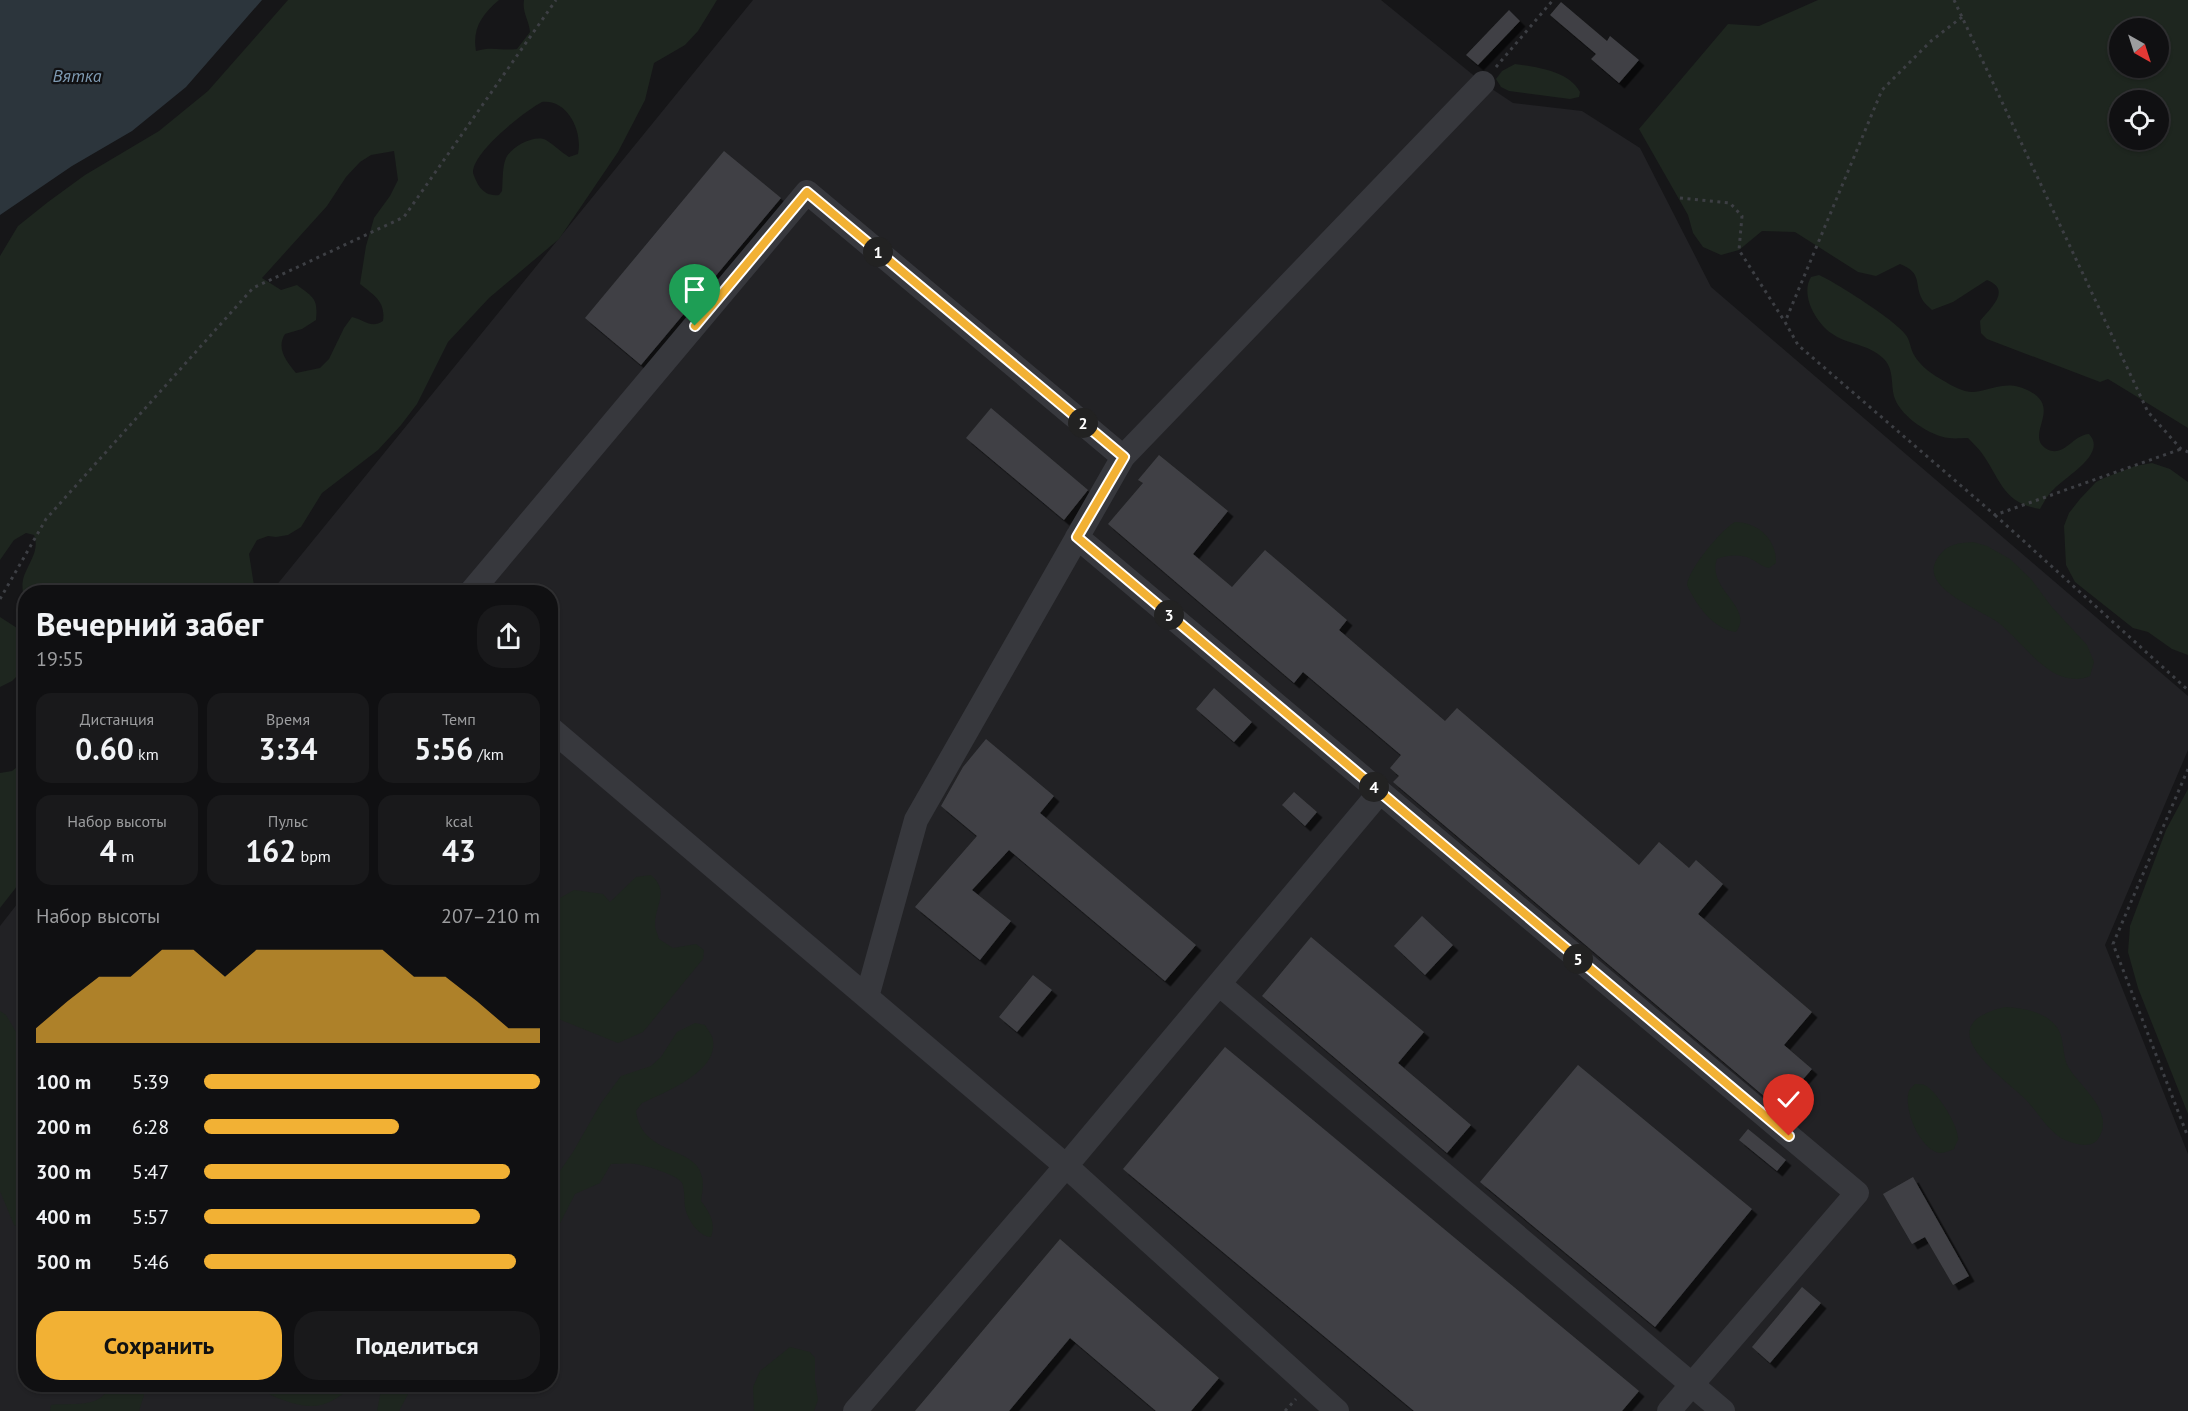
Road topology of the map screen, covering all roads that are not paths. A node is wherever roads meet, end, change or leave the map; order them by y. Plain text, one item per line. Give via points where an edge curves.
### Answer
1 (1483, 83) road end
2 (1124, 457) junction
3 (1077, 537) junction
4 (477, 585) edge
5 (558, 735) edge
6 (1380, 792) junction
7 (1219, 984) junction
8 (867, 997) junction
9 (1066, 1166) junction
10 (1692, 1385) junction
11 (1328, 1408) edge
12 (855, 1411) edge
13 (1669, 1411) edge
14 (1723, 1411) edge

1 - 2 lane
2 - 3 lane
2 - 4 lane via 807,192
3 - 6 lane
3 - 8 lane via 916,820
5 - 8 lane
6 - 7 lane
6 - 10 lane via 1857,1193
7 - 9 lane
7 - 10 lane
8 - 9 lane
9 - 11 lane
9 - 12 lane
10 - 13 lane
10 - 14 lane

